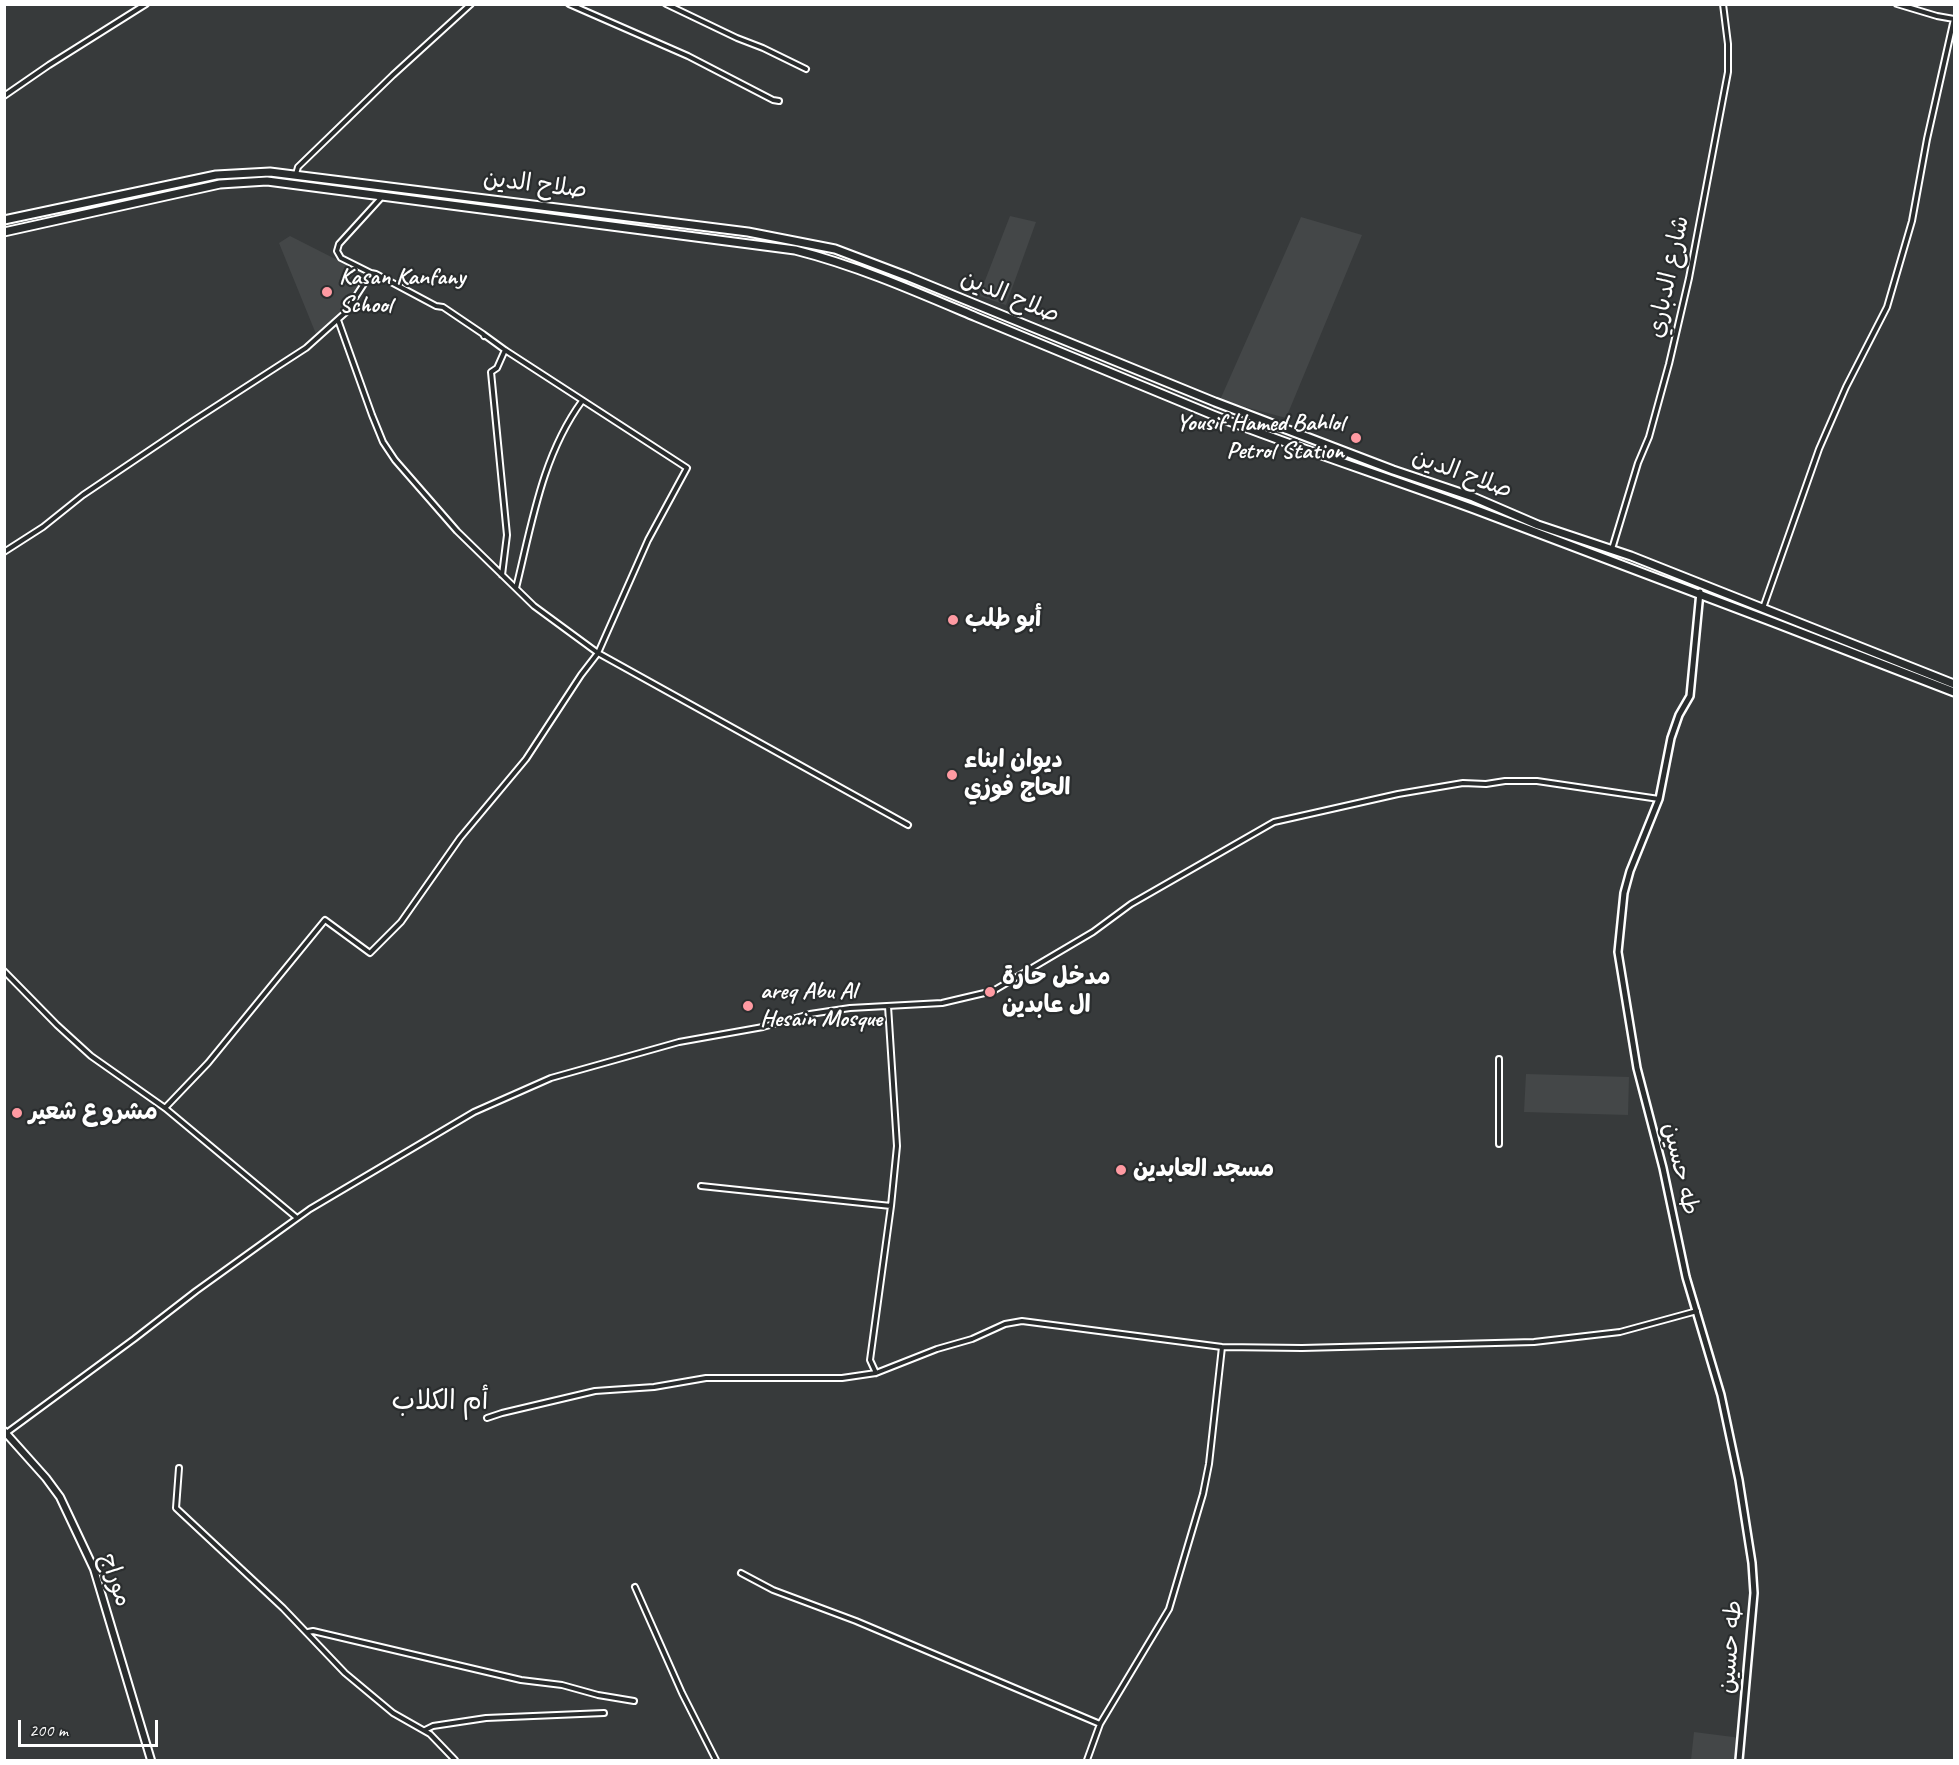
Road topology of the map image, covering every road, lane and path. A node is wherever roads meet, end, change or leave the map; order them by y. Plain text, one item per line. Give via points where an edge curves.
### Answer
1 (146, 4) edge
2 (471, 4) edge
3 (569, 4) edge
4 (666, 4) edge
5 (1723, 4) edge
6 (1897, 4) edge
7 (1954, 19) edge
8 (806, 69) dead end
9 (4, 96) edge
10 (779, 101) dead end
11 (296, 174) junction
12 (380, 199) dead end
13 (561, 208) junction
14 (558, 219) junction
15 (4, 220) edge
16 (4, 232) edge
17 (371, 273) junction
18 (338, 320) junction
19 (505, 350) junction
20 (582, 401) junction
21 (1490, 504) junction
22 (1485, 513) junction
23 (1612, 550) junction
24 (4, 552) edge
25 (502, 575) junction
26 (516, 588) junction
27 (1700, 592) junction
28 (1763, 609) junction
29 (1844, 645) junction
30 (598, 653) junction
31 (1954, 684) edge
32 (1954, 692) edge
33 (1659, 799) junction
34 (908, 825) dead end
35 (4, 971) edge
36 (888, 1006) junction
37 (1499, 1059) dead end
38 (165, 1108) junction
39 (1499, 1144) dead end
40 (701, 1186) dead end
41 (891, 1206) junction
42 (297, 1218) junction
43 (1697, 1311) junction
44 (1222, 1347) junction
45 (876, 1373) junction
46 (487, 1418) dead end
47 (5, 1433) edge
48 (179, 1468) dead end
49 (741, 1573) dead end
50 (635, 1587) dead end
51 (307, 1633) junction
52 (634, 1701) dead end
53 (604, 1713) dead end
54 (1100, 1724) junction
55 (426, 1730) junction
56 (151, 1761) edge
57 (455, 1761) edge
58 (716, 1761) edge
59 (1087, 1761) edge
60 (1740, 1761) edge

1 - 9 street
2 - 11 street via 298,167
3 - 10 street
4 - 8 street
5 - 23 street, شارع الدباري via 1728,72 1689,278 1655,415
6 - 7 street
7 - 28 street via 1916,203 1887,307 1819,449
11 - 13 highway, صلاح الدين
11 - 15 highway, صلاح الدين via 216,175
12 - 17 street via 337,251 341,258
13 - 14 highway
13 - 21 highway, صلاح الدين via 776,237 835,249 1257,418
14 - 16 highway, صلاح الدين via 250,181
14 - 22 highway, صلاح الدين via 779,247 840,262 1212,414
17 - 18 street
17 - 19 street via 443,307
18 - 24 street via 306,348 83,495
18 - 25 street via 384,442 457,531
19 - 20 street
19 - 25 street via 491,372 507,535
20 - 26 street via 545,472
20 - 30 street via 687,468 648,540
21 - 22 highway
21 - 23 highway, صلاح الدين
22 - 27 highway, صلاح الدين
23 - 28 highway, صلاح الدين
25 - 26 street
26 - 30 street
27 - 29 highway, صلاح الدين
27 - 33 street, طه حسين via 1691,689 1671,738
28 - 29 highway, صلاح الدين
29 - 31 highway, صلاح الدين
29 - 32 highway, صلاح الدين
30 - 34 street
30 - 38 street via 526,759 460,838 400,922 370,953 325,920 208,1063
33 - 36 street via 1537,781 1463,783 1274,822 1131,904 1093,932 993,991 942,1003
33 - 43 street, طه حسين via 1624,892 1618,952 1637,1068
35 - 38 street via 91,1056
36 - 41 street via 897,1146
36 - 42 street via 810,1014 763,1028 679,1042 551,1078 474,1112
37 - 39 street
38 - 42 street
40 - 41 street
41 - 45 street via 870,1360
42 - 47 street
43 - 44 street via 1620,1332 1543,1341
43 - 60 street, طه حسين via 1721,1395 1752,1563 1754,1593
44 - 45 street via 1022,1321
44 - 54 street via 1203,1494 1169,1609
45 - 46 street via 842,1378 706,1378 595,1392
47 - 56 main road, موراج via 60,1497 94,1569
48 - 51 street via 176,1508
49 - 54 street via 773,1590
50 - 58 street
51 - 52 street via 313,1631 521,1680
51 - 55 street via 345,1673 393,1713
53 - 55 street via 486,1718
54 - 59 street
55 - 57 street

